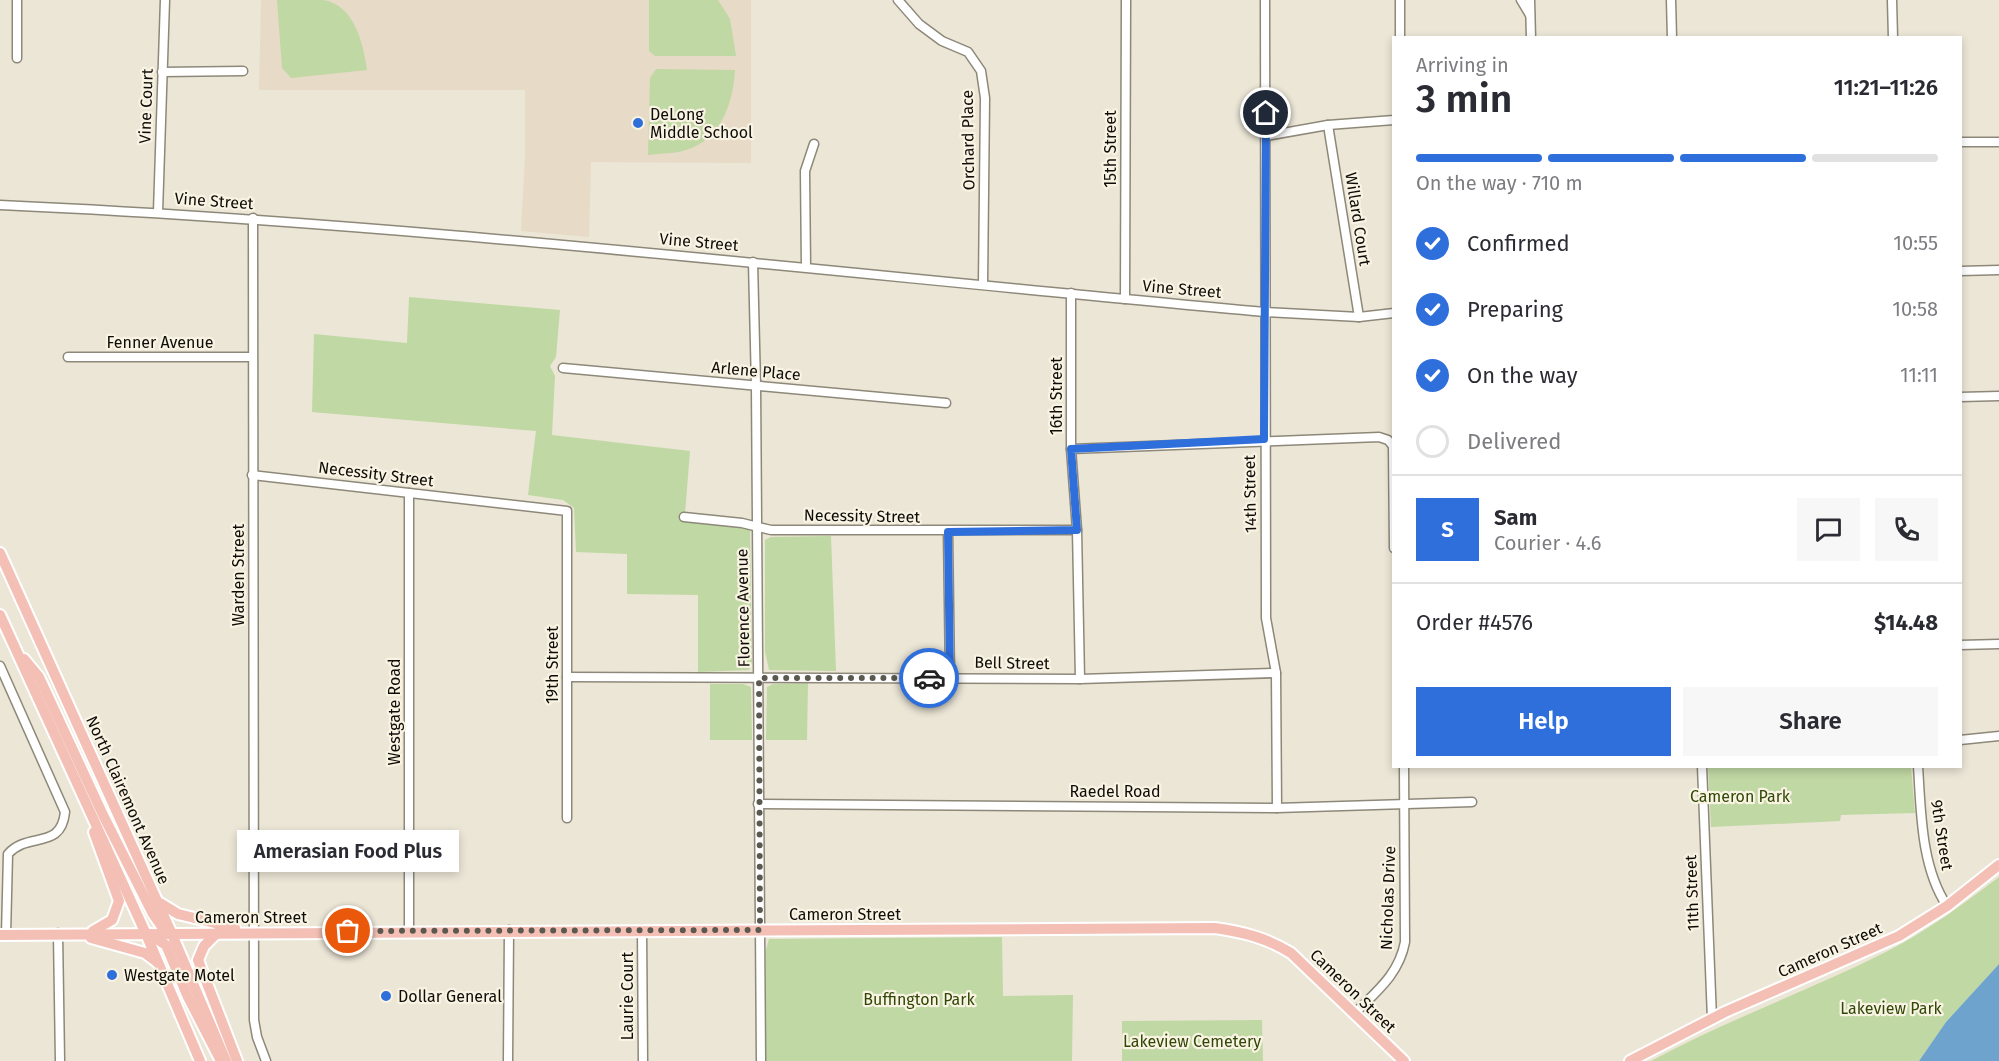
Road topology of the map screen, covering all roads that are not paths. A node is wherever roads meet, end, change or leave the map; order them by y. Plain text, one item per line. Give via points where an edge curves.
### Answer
1 (17, 0) edge
2 (165, 0) edge
3 (898, 0) edge
4 (1126, 0) edge
5 (1265, 0) edge
6 (1400, 0) edge
7 (1521, 0) edge
8 (1530, 0) edge
9 (1671, 0) edge
10 (1892, 0) edge
11 (1530, 15) junction
12 (1400, 36) edge
13 (1531, 36) edge
14 (1672, 36) edge
15 (1893, 36) edge
16 (17, 58) dead end
17 (243, 71) dead end
18 (162, 72) junction
19 (1392, 120) edge
20 (1328, 125) junction
21 (1266, 136) junction
22 (1962, 142) edge
23 (1999, 142) edge
24 (814, 144) dead end
25 (0, 205) edge
26 (158, 212) junction
27 (253, 218) junction
28 (753, 262) junction
29 (807, 267) junction
30 (1962, 270) edge
31 (1999, 270) edge
32 (983, 284) junction
33 (1071, 293) junction
34 (1125, 299) junction
35 (1265, 312) junction
36 (1392, 313) edge
37 (1359, 317) junction
38 (68, 357) dead end
39 (251, 357) junction
40 (563, 368) dead end
41 (756, 386) junction
42 (1999, 396) edge
43 (1962, 397) edge
44 (946, 403) dead end
45 (1264, 439) junction
46 (1392, 445) edge
47 (1071, 449) junction
48 (252, 475) junction
49 (409, 493) junction
50 (567, 511) joint
51 (684, 517) dead end
52 (757, 526) junction
53 (1077, 530) junction
54 (948, 532) junction
55 (0, 553) edge
56 (0, 615) edge
57 (1999, 644) edge
58 (1962, 645) edge
59 (15, 647) junction
60 (0, 666) edge
61 (1276, 673) junction
62 (567, 677) junction
63 (759, 678) junction
64 (950, 678) junction
65 (1080, 679) junction
66 (1999, 736) edge
67 (1962, 740) edge
68 (1404, 768) edge
69 (1702, 768) edge
70 (1918, 768) edge
71 (1472, 802) dead end
72 (758, 804) junction
73 (1404, 804) junction
74 (88, 806) junction
75 (1277, 808) junction
76 (567, 818) dead end
77 (1999, 865) edge
78 (158, 902) junction
79 (1947, 906) junction
80 (509, 930) junction
81 (642, 930) junction
82 (760, 930) junction
83 (409, 931) junction
84 (171, 932) junction
85 (218, 932) junction
86 (253, 932) junction
87 (58, 933) junction
88 (73, 933) junction
89 (88, 933) junction
90 (146, 934) junction
91 (3, 935) edge
92 (159, 964) junction
93 (1355, 1013) junction
94 (1712, 1019) junction
95 (1642, 1058) edge
96 (60, 1061) edge
97 (200, 1061) edge
98 (221, 1061) edge
99 (226, 1061) edge
100 (237, 1061) edge
101 (266, 1061) edge
102 (508, 1061) edge
103 (643, 1061) edge
104 (761, 1061) edge
105 (1404, 1061) edge
106 (1630, 1061) edge

1 - 16 street
2 - 18 street, Vine Court
3 - 32 street, Orchard Place via 919,24 942,41 968,52 981,72 985,98
4 - 34 street, 15th Street
5 - 21 street, 14th Street
6 - 12 street
7 - 11 street
8 - 11 street
9 - 14 street
10 - 15 street
11 - 13 street
17 - 18 street
18 - 26 street, Vine Court
19 - 20 street
20 - 21 street
20 - 37 street, Willard Court
21 - 35 street, 14th Street
22 - 23 street
24 - 29 street via 805,171
25 - 26 street, Vine Street
26 - 27 street, Vine Street
27 - 28 street, Vine Street
27 - 39 street, Warden Street
28 - 29 street, Vine Street
28 - 41 street, Florence Avenue
29 - 32 street, Vine Street
30 - 31 street
32 - 33 street, Vine Street
33 - 34 street, Vine Street
33 - 47 street, 16th Street
34 - 35 street, Vine Street
35 - 37 street, Vine Street
35 - 45 street, 14th Street
36 - 37 street, Vine Street
38 - 39 street, Fenner Avenue
39 - 48 street, Warden Street
40 - 41 street, Arlene Place
41 - 44 street, Arlene Place
41 - 52 street, Florence Avenue
42 - 43 street
45 - 46 street via 1363,436 1379,437
45 - 47 street
45 - 61 street, 14th Street via 1266,618
47 - 53 street, 16th Street
48 - 49 street, Necessity Street
48 - 86 street, Warden Street
49 - 50 street, Necessity Street
49 - 83 street, Westgate Road
50 - 62 street, 19th Street
51 - 52 street, Necessity Street
52 - 54 street, Necessity Street via 771,530
52 - 63 street, Florence Avenue
53 - 54 street, Necessity Street
53 - 65 street, 16th Street
54 - 64 street
55 - 78 main road, North Clairemont Avenue
56 - 59 main road
57 - 58 street
59 - 74 main road
59 - 84 main road via 39,677 102,815 153,914
60 - 91 street via 65,812 58,833 20,843 8,854
61 - 65 street, Bell Street
61 - 75 street, 14th Street
62 - 63 street, Bell Street
62 - 76 street, 19th Street
63 - 64 street, Bell Street
63 - 72 street, Florence Avenue
64 - 65 street, Bell Street
66 - 67 street
68 - 73 street, Nicholas Drive
69 - 94 street, 11th Street
70 - 79 street, 9th Street via 1932,878
71 - 73 street, Raedel Road
72 - 75 street, Raedel Road
72 - 82 street, Florence Avenue
73 - 75 street, Raedel Road
73 - 93 street, Nicholas Drive via 1402,957 1396,971
74 - 89 main road via 102,860 119,901 112,920
74 - 90 main road
77 - 79 main road, Cameron Street
78 - 84 main road, North Clairemont Avenue
78 - 86 main road via 178,914
79 - 94 main road, Cameron Street via 1899,936
80 - 81 main road, Cameron Street
80 - 83 main road, Cameron Street
80 - 102 street
81 - 82 main road, Cameron Street
81 - 103 street, Laurie Court
82 - 93 main road, Cameron Street via 1215,928 1245,932 1291,953
82 - 104 street, Florence Avenue
83 - 86 main road, Cameron Street
84 - 85 main road, Cameron Street
84 - 90 main road, Cameron Street
84 - 99 main road, North Clairemont Avenue
85 - 86 main road, Cameron Street
85 - 100 main road via 204,946 198,960
86 - 101 street, Warden Street via 254,1020
87 - 88 main road, Cameron Street
87 - 91 main road, Cameron Street
87 - 96 street
88 - 89 main road, Cameron Street
88 - 92 main road via 145,953
89 - 90 main road, Cameron Street
90 - 92 main road
90 - 98 main road via 156,936 166,945
92 - 97 main road
93 - 105 main road, Cameron Street
94 - 95 main road, Cameron Street
95 - 106 main road, Cameron Street

